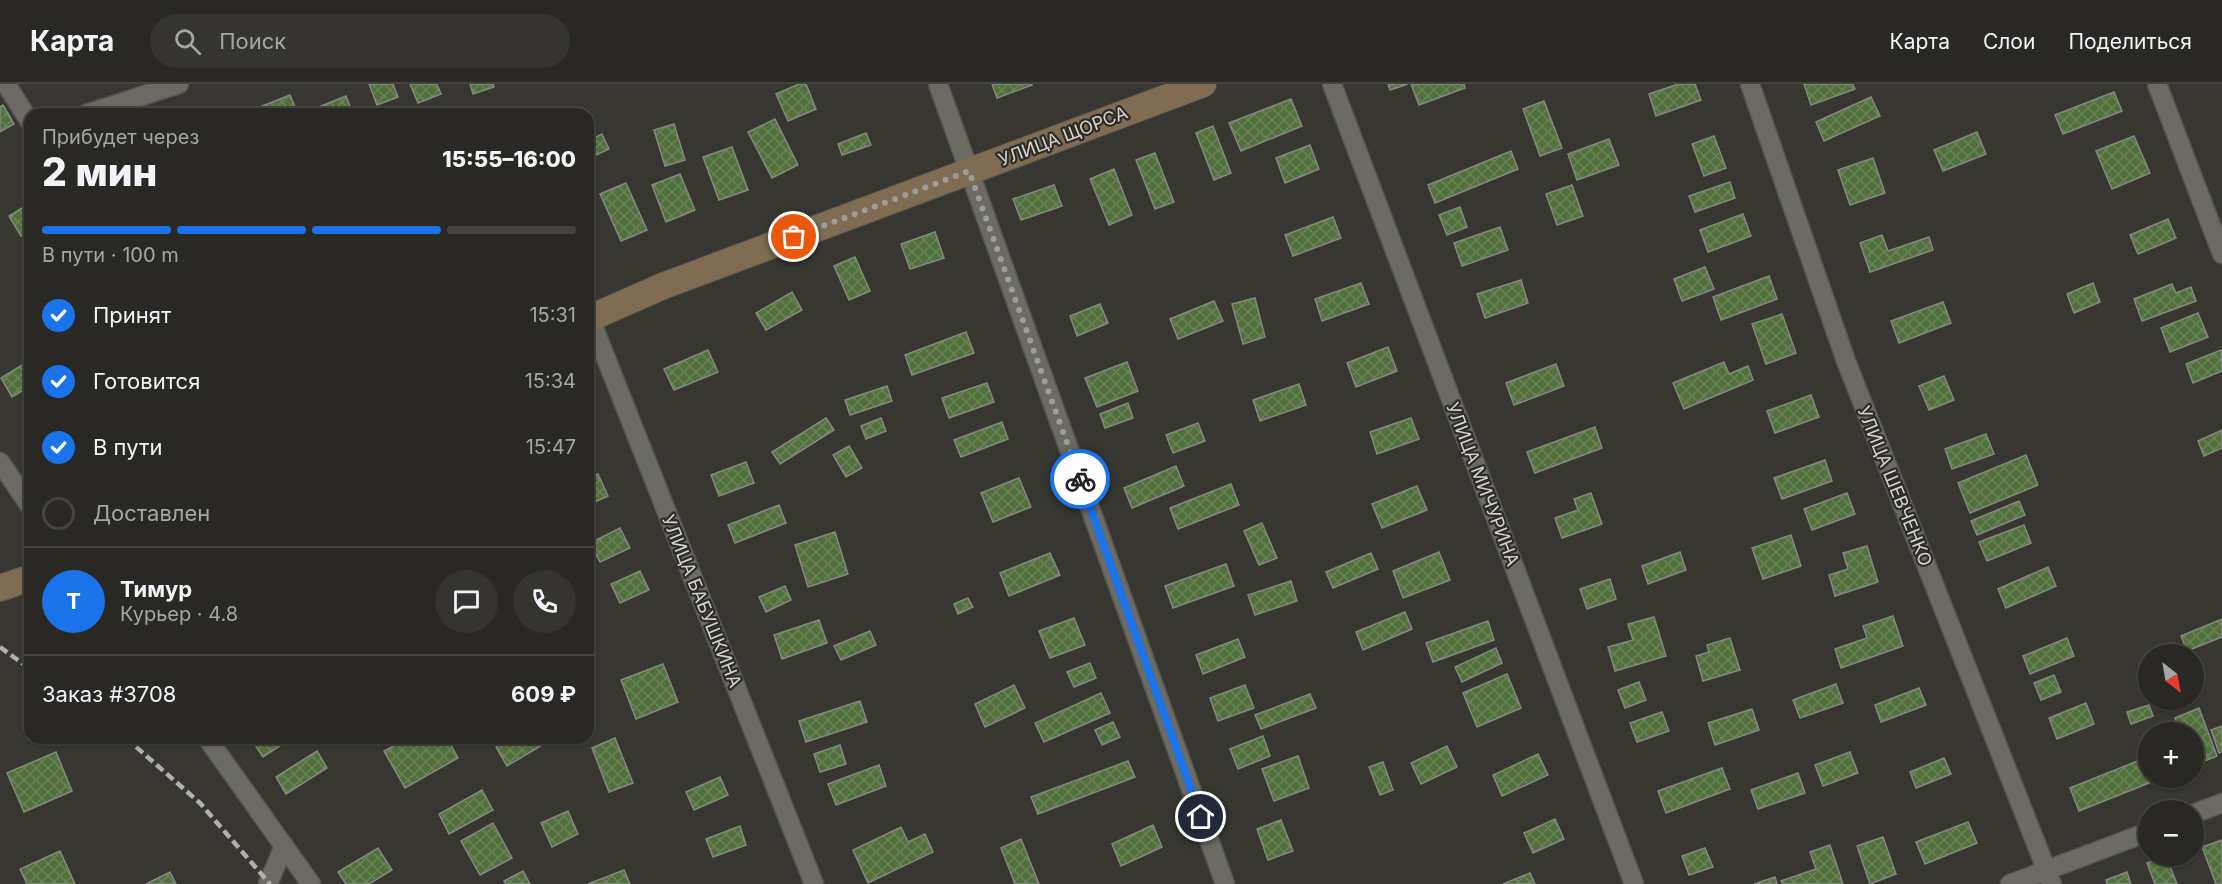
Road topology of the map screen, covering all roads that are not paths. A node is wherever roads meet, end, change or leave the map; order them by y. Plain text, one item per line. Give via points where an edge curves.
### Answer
1 (6, 84) edge
2 (179, 84) edge
3 (938, 84) edge
4 (1203, 84) edge
5 (1332, 84) edge
6 (1750, 84) edge
7 (2157, 84) edge
8 (105, 108) edge
9 (24, 112) edge
10 (969, 171) junction
11 (2222, 254) edge
12 (594, 316) edge
13 (594, 331) edge
14 (0, 462) edge
15 (24, 497) edge
16 (24, 580) edge
17 (0, 588) edge
18 (211, 744) edge
19 (2222, 803) edge
20 (2204, 810) edge
21 (2138, 836) edge
22 (284, 846) junction
23 (2049, 877) edge
24 (268, 884) edge
25 (311, 884) edge
26 (814, 884) edge
27 (1225, 884) edge
28 (1634, 884) edge
29 (2010, 884) edge

1 - 9 street
2 - 8 street
3 - 10 street
4 - 10 main road, УЛИЦА ЩОРСА
5 - 28 street, УЛИЦА МИЧУРИНА
6 - 23 street, УЛИЦА ШЕВЧЕНКО via 1846,361
7 - 11 street
10 - 12 main road, УЛИЦА ЩОРСА
10 - 27 street
13 - 26 street, УЛИЦА БАБУШКИНА
14 - 15 street
16 - 17 main road
18 - 22 street
19 - 20 street
21 - 23 street
22 - 24 street
22 - 25 street
23 - 29 street

